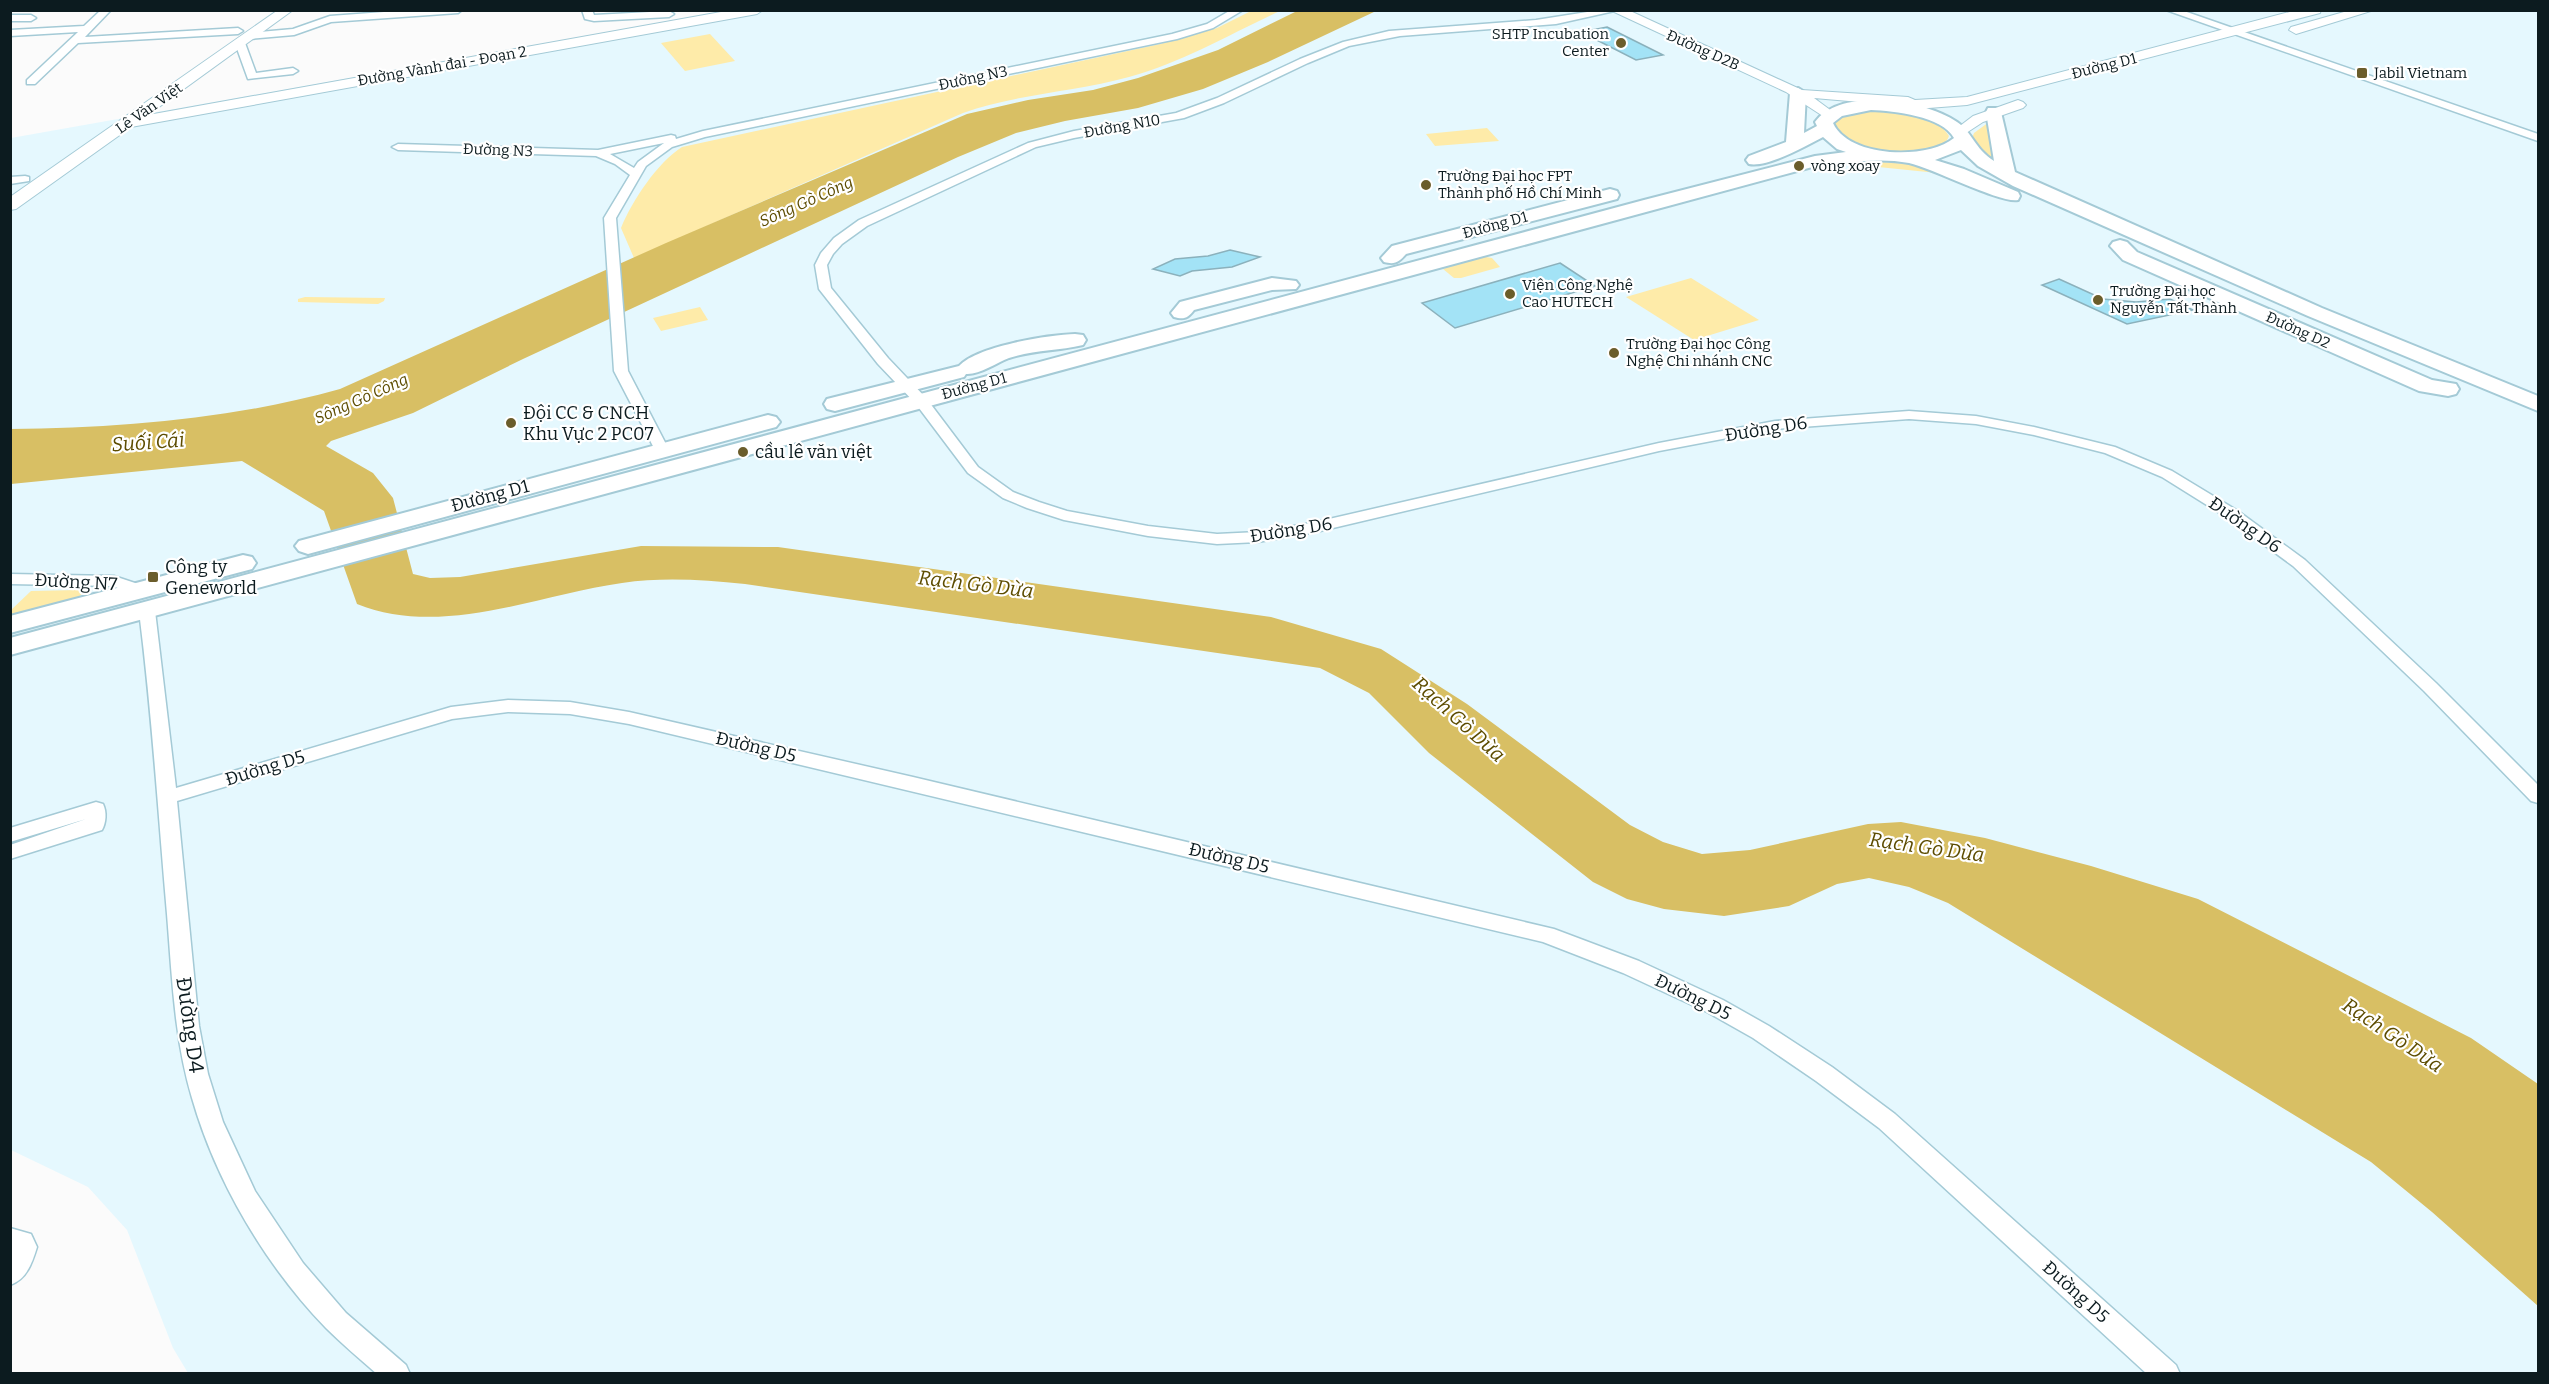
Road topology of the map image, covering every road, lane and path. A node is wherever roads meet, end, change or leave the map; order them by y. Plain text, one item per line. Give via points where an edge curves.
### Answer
1 (107, 10) edge
2 (269, 10) edge
3 (286, 10) edge
4 (458, 10) edge
5 (587, 10) edge
6 (757, 10) edge
7 (1239, 10) edge
8 (1615, 10) edge
9 (2169, 10) edge
10 (2315, 10) edge
11 (2368, 10) edge
12 (394, 12) edge
13 (669, 14) dead end
14 (10, 18) edge
15 (86, 29) junction
16 (11, 33) edge
17 (243, 37) junction
18 (75, 40) junction
19 (2235, 40) junction
20 (2258, 41) junction
21 (293, 71) dead end
22 (31, 82) dead end
23 (1799, 91) junction
24 (2027, 102) dead end
25 (1944, 105) junction
26 (1860, 106) junction
27 (1890, 106) junction
28 (1994, 112) junction
29 (1827, 122) junction
30 (127, 123) junction
31 (702, 134) junction
32 (1961, 136) junction
33 (2538, 138) edge
34 (1795, 146) junction
35 (398, 147) dead end
36 (598, 153) junction
37 (1875, 154) junction
38 (1909, 158) junction
39 (1817, 164) junction
40 (635, 174) junction
41 (52, 175) junction
42 (2006, 175) junction
43 (1973, 179) junction
44 (18, 180) edge
45 (10, 189) edge
46 (1627, 191) dead end
47 (1651, 204) junction
48 (10, 205) edge
49 (1391, 258) junction
50 (1344, 278) junction
51 (1295, 291) junction
52 (913, 393) junction
53 (2531, 401) edge
54 (2538, 425) edge
55 (662, 450) junction
56 (461, 520) junction
57 (288, 567) junction
58 (10, 579) edge
59 (144, 601) junction
60 (10, 625) edge
61 (10, 647) edge
62 (2538, 796) edge
63 (166, 798) junction
64 (10, 835) edge
65 (10, 852) edge
66 (10, 1239) edge
67 (10, 1274) edge
68 (397, 1374) edge
69 (2167, 1374) edge

1 - 15 street
2 - 17 street, Lê Văn Việt
3 - 17 street, Lê Văn Việt
4 - 12 street
5 - 13 street via 588,17 594,18
6 - 30 street, Đường Vành đai - Đoạn 2
7 - 31 street, Đường N3 via 1210,27 1174,37
8 - 23 street, Đường D2B
8 - 52 street, Đường N10 via 1560,22 1401,33 1354,42 1200,109 1032,145 863,223 827,253 821,265 825,289
9 - 19 street
10 - 19 street, Đường D1
11 - 20 street, Đường D1
12 - 17 street via 330,20 294,32
14 - 16 street via 28,20
15 - 16 street
15 - 18 street
17 - 18 street
17 - 21 street via 252,77
17 - 30 street, Lê Văn Việt
17 - 44 street, Lê Văn Việt
18 - 22 street
19 - 20 street, Đường D1
19 - 25 street, Đường D1
20 - 33 street
23 - 25 street
23 - 26 street, Đường D2B
23 - 29 street, Đường D2B
23 - 34 main road
24 - 28 street
25 - 27 street, Đường D1
26 - 27 main road, Đường D1
26 - 29 main road, Đường D1
27 - 32 main road, Đường D2 via 1941,118
28 - 32 street via 1978,119
28 - 42 main road
29 - 34 main road, Đường D1
29 - 37 main road via 1830,136
30 - 41 street, Lê Văn Việt
31 - 36 street, Đường N3
31 - 40 street, Đường N3 via 654,153
32 - 38 main road via 1957,148 1946,153
32 - 42 main road, Đường D2 via 1979,159
34 - 49 main road, Đường D1 via 1736,166 1667,181
35 - 36 street, Đường N3
36 - 40 street, Đường N3
37 - 38 main road
37 - 39 main road, Đường D1
38 - 43 main road, Đường D2
39 - 43 main road
39 - 47 main road, Đường D1
39 - 47 main road, Đường D1 via 1668,204
40 - 55 street, Đường N3 via 610,218 616,323 621,371
41 - 44 street
41 - 48 street, Lê Văn Việt
42 - 53 main road, Đường D2 via 2288,300
43 - 54 main road, Đường D2 via 2120,246 2130,256 2427,386 2448,389
44 - 45 street, Lê Văn Việt
46 - 49 main road, Đường D1 via 1399,250
47 - 50 main road, Đường D1 via 1455,261
49 - 50 main road, Đường D1
50 - 51 main road, Đường D1
51 - 52 main road, Đường D1 via 1181,313 969,368
51 - 52 main road, Đường D1 via 1292,306 1109,356
52 - 55 main road, Đường D1
52 - 56 main road, Đường D1 via 838,430
52 - 62 street, Đường D6 via 973,470 1008,495 1064,515 1217,539 1316,527 1659,447 1775,425 1909,416 1976,420 2034,431 2110,450 2167,474 2299,562
55 - 56 main road, Đường D1
56 - 57 main road, Đường D1
57 - 59 main road, Đường D1
57 - 59 main road, Đường D1 via 264,584 242,584
58 - 59 street, Đường N7 via 114,580
59 - 60 main road, Đường D1
59 - 61 main road, Đường D1
59 - 63 street, Đường D4
63 - 68 street, Đường D4 via 190,1038 197,1079 211,1122 232,1171 284,1255 330,1314
63 - 69 street, Đường D5 via 451,713 508,706 570,708 913,783 1547,935 1631,967 1715,1006 1832,1079 1887,1121
64 - 65 street via 96,809 95,825
66 - 67 street via 25,1247

